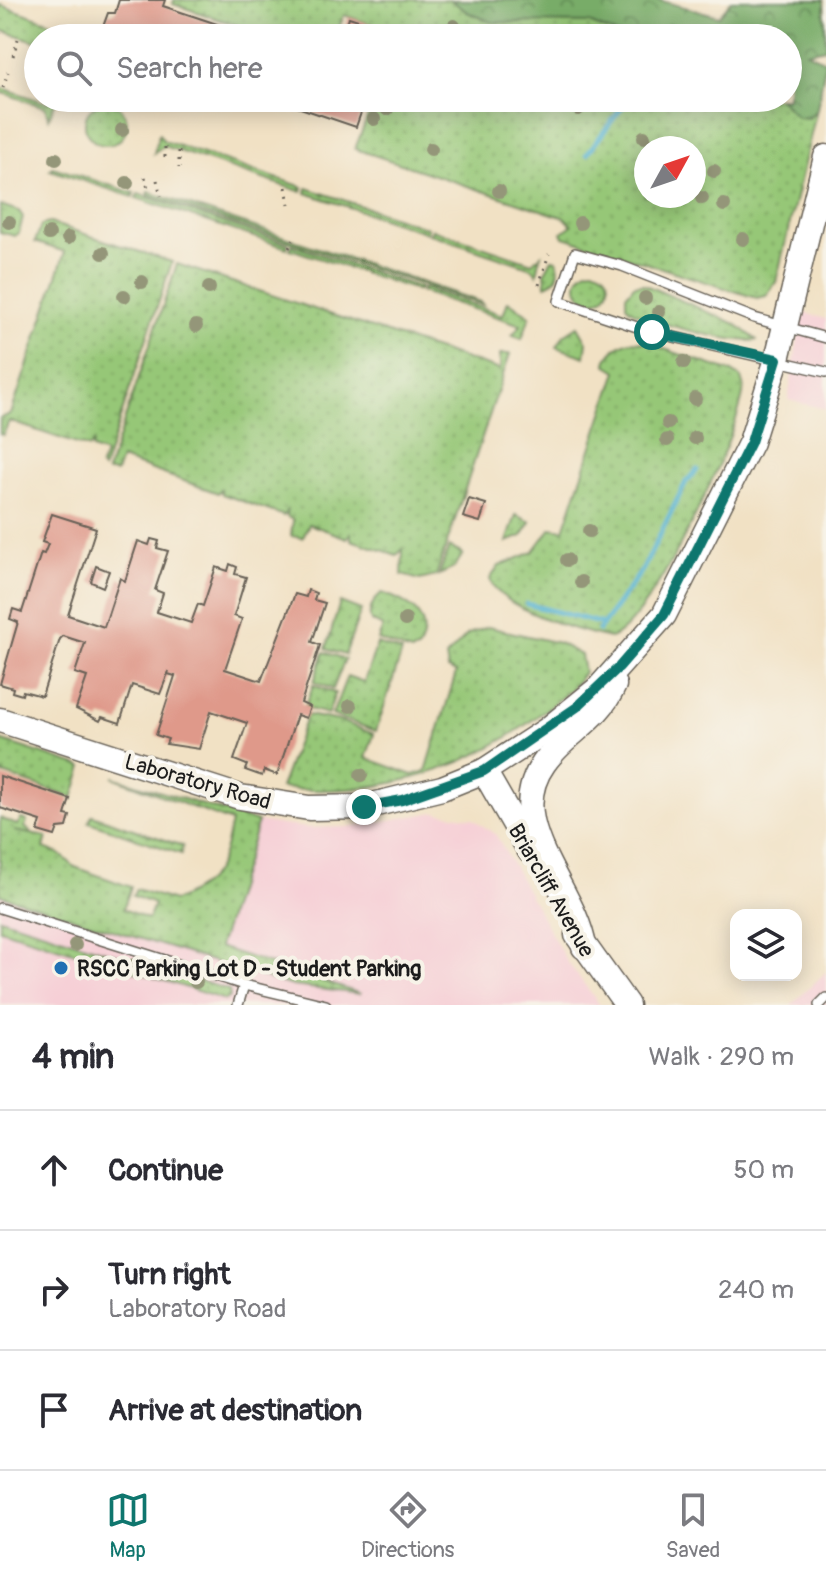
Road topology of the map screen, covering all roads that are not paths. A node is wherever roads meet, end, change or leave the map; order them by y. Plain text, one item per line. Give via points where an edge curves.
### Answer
1 (826, 157) edge
2 (785, 326) junction
3 (826, 338) edge
4 (777, 359) junction
5 (826, 372) edge
6 (619, 667) junction
7 (0, 720) edge
8 (484, 771) junction
9 (0, 908) edge
10 (584, 947) junction
11 (244, 985) junction
12 (826, 998) edge
13 (238, 1005) edge
14 (326, 1005) edge
15 (627, 1005) edge
16 (819, 1005) edge

1 - 2 street, Laboratory Road
2 - 3 lane
2 - 4 street, Laboratory Road
2 - 4 lane via 575,253 559,301 652,332
4 - 5 lane
4 - 6 street, Laboratory Road via 751,442 664,615
6 - 8 street, Laboratory Road via 567,715
6 - 10 street via 603,704 543,764 531,792 534,833 581,923
7 - 8 street, Laboratory Road via 240,797 309,808 402,800
8 - 10 street, Briarcliff Avenue
9 - 11 lane
10 - 15 street, Briarcliff Avenue
11 - 13 lane
11 - 14 lane
12 - 16 lane

